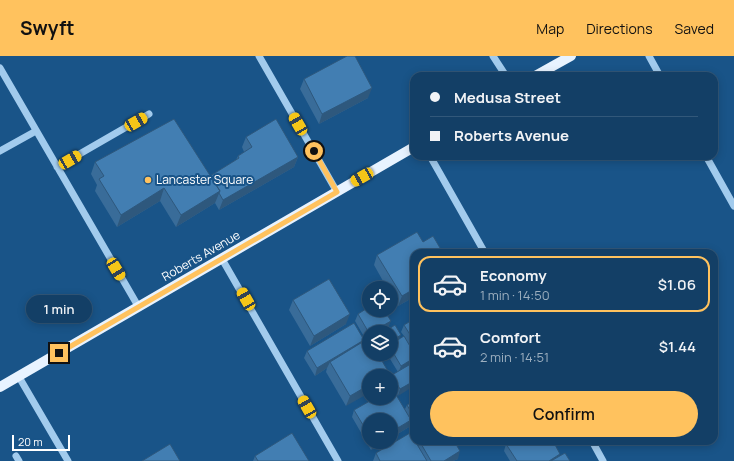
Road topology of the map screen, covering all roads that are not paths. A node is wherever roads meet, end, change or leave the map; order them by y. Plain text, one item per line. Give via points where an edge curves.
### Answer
1 (259, 56) edge
2 (493, 56) edge
3 (571, 56) edge
4 (649, 56) edge
5 (0, 68) edge
6 (503, 72) edge
7 (542, 72) edge
8 (658, 72) edge
9 (149, 114) dead end
10 (36, 131) junction
11 (410, 149) edge
12 (0, 151) edge
13 (432, 160) edge
14 (708, 160) edge
15 (57, 168) junction
16 (337, 192) junction
17 (734, 206) edge
18 (483, 249) edge
19 (222, 259) junction
20 (138, 306) junction
21 (19, 376) junction
22 (0, 387) edge
23 (594, 445) edge
24 (68, 461) edge
25 (338, 461) edge
26 (603, 461) edge

1 - 16 street
2 - 6 street
3 - 7 main road
4 - 8 street
5 - 10 street
9 - 15 street
10 - 12 street
10 - 15 street
11 - 16 main road, Roberts Avenue
13 - 18 street
14 - 17 street
15 - 20 street
16 - 19 main road, Roberts Avenue
19 - 20 main road, Roberts Avenue
19 - 25 street
20 - 21 main road, Roberts Avenue
21 - 22 main road, Roberts Avenue
21 - 24 street
23 - 26 street

